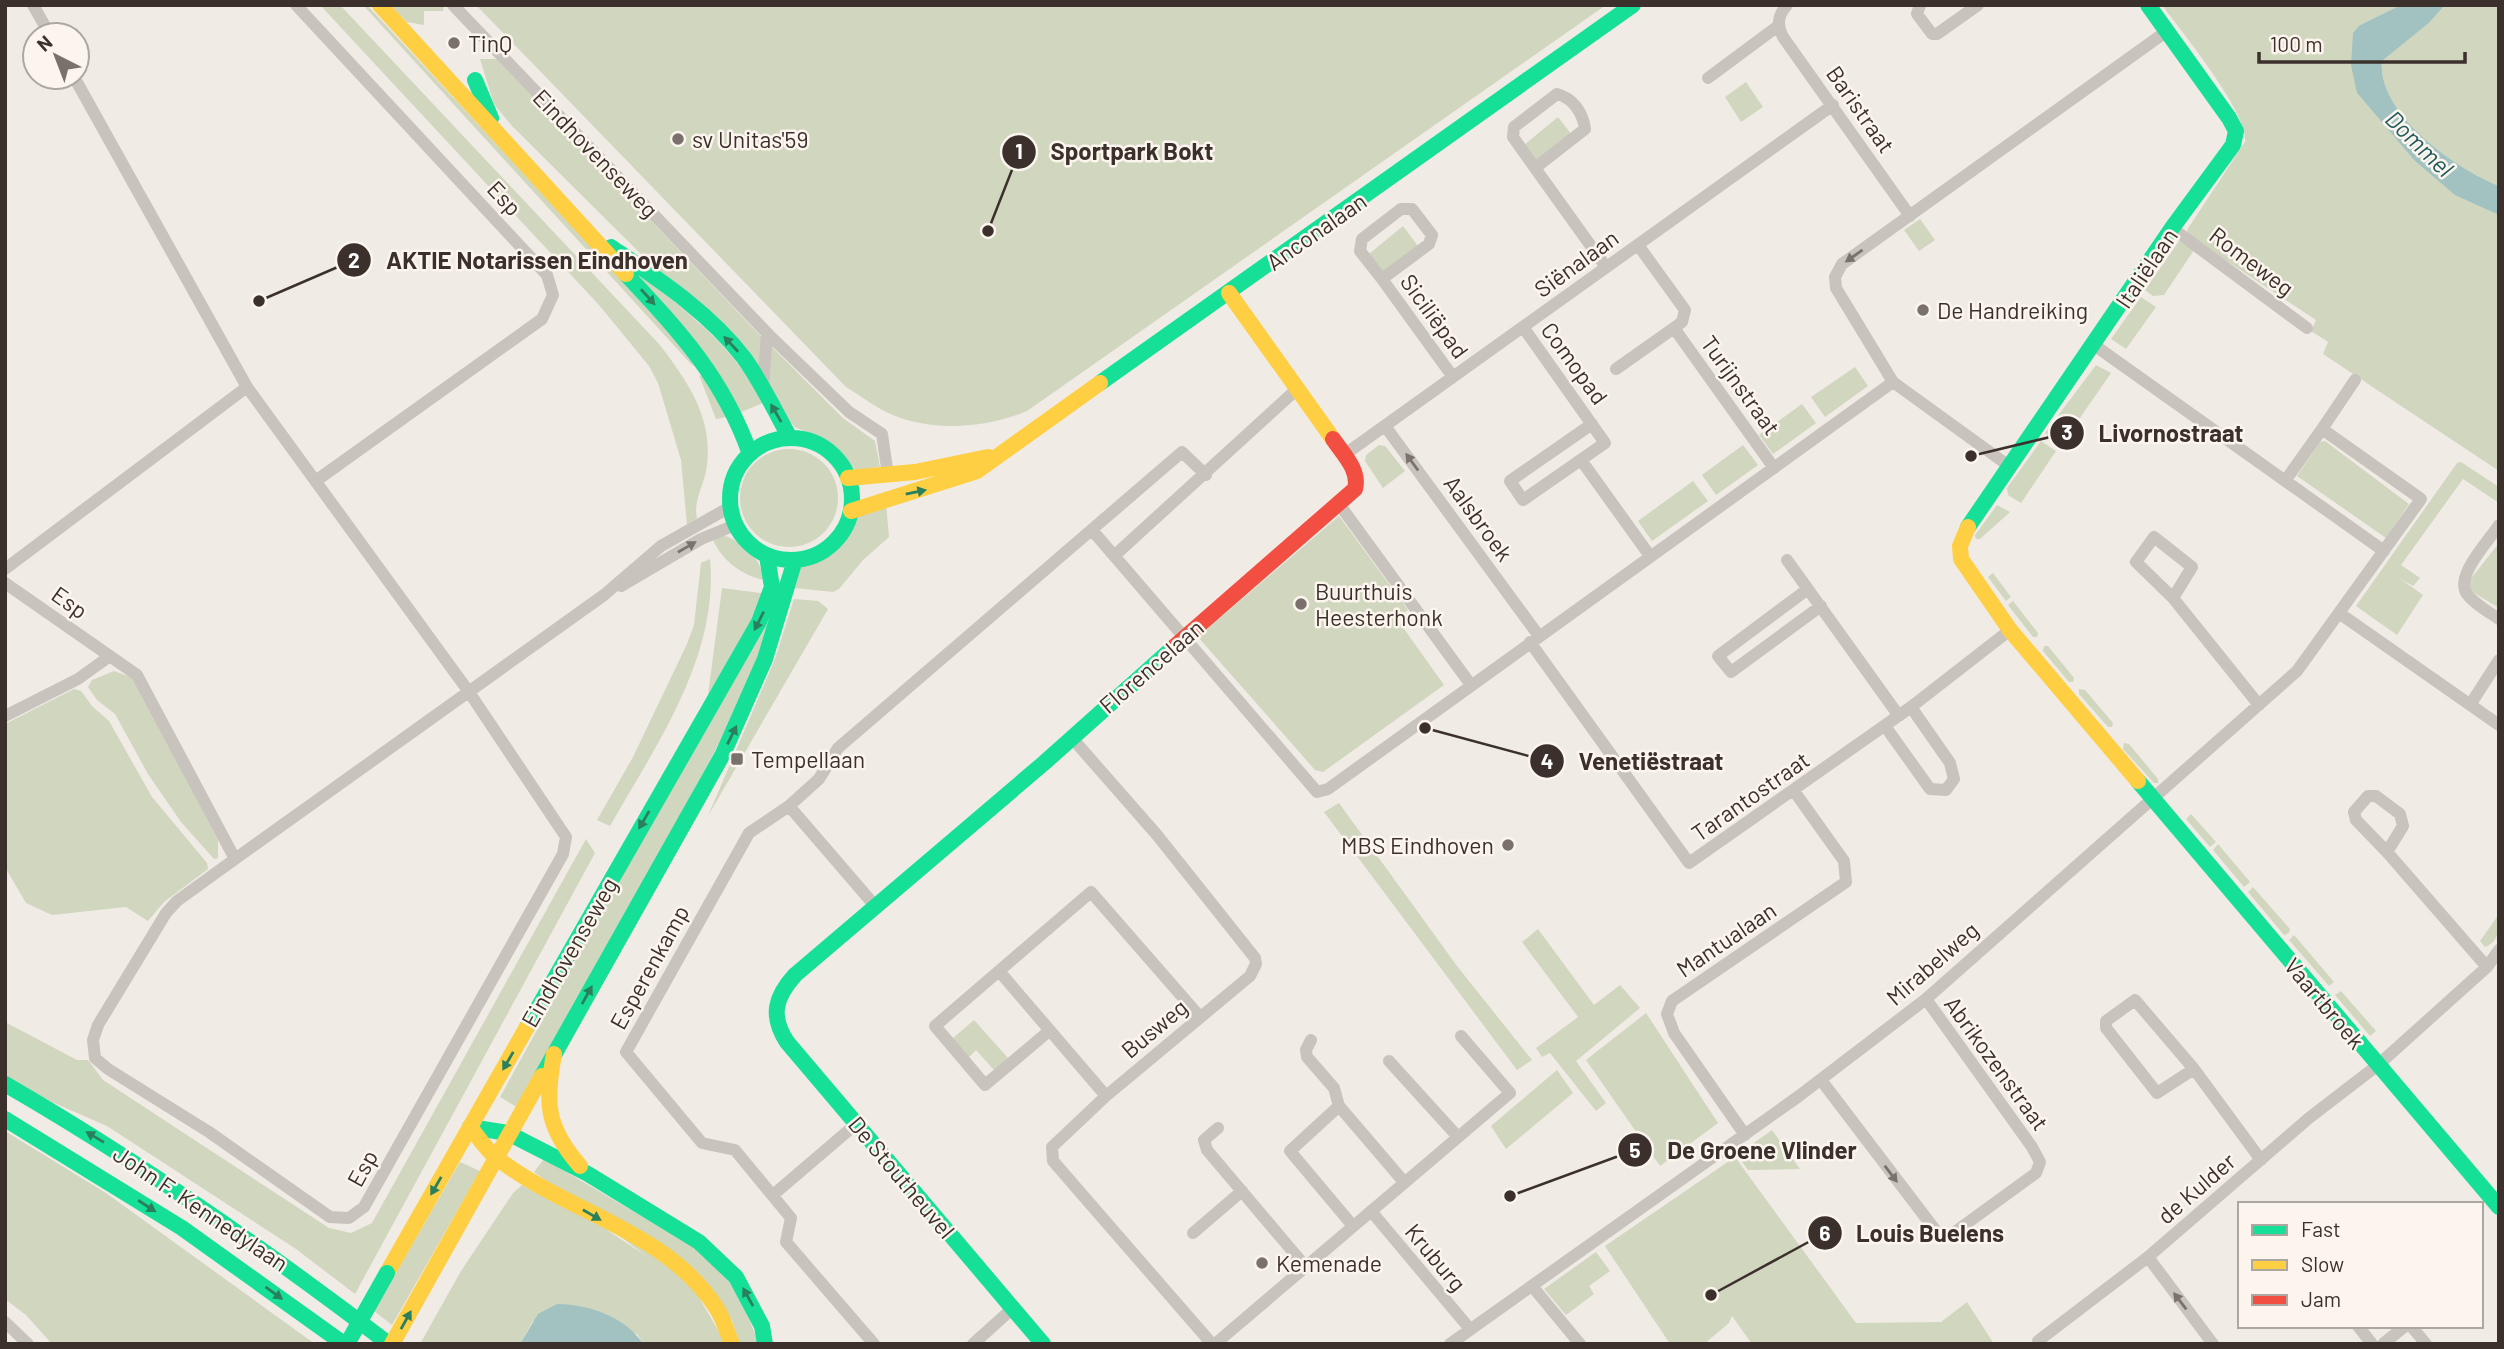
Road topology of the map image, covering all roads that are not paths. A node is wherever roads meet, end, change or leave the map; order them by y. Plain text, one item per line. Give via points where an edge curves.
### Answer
1 (33, 5) edge
2 (296, 5) edge
3 (380, 5) edge
4 (453, 5) edge
5 (1633, 5) edge
6 (1787, 5) edge
7 (1920, 5) edge
8 (1978, 5) edge
9 (2148, 5) edge
10 (42, 21) edge
11 (1778, 26) junction
12 (2167, 31) junction
13 (1708, 78) dead end
14 (475, 80) dead end
15 (82, 91) edge
16 (1833, 105) junction
17 (496, 131) junction
18 (1535, 168) junction
19 (1910, 216) junction
20 (2172, 228) junction
21 (599, 239) junction
22 (1638, 245) junction
23 (1606, 267) junction
24 (1382, 279) junction
25 (1229, 293) junction
26 (1523, 327) junction
27 (1674, 328) junction
28 (2307, 328) dead end
29 (767, 333) junction
30 (2094, 345) junction
31 (1616, 369) dead end
32 (1453, 377) junction
33 (2355, 380) dead end
34 (1893, 382) junction
35 (247, 387) junction
36 (763, 388) junction
37 (1297, 389) junction
38 (1592, 424) junction
39 (1385, 426) junction
40 (2322, 429) junction
41 (790, 438) junction
42 (750, 454) junction
43 (1345, 455) junction
44 (999, 456) junction
45 (1581, 460) junction
46 (2009, 467) junction
47 (1774, 468) junction
48 (888, 475) junction
49 (1206, 475) junction
50 (848, 478) junction
51 (317, 480) junction
52 (2285, 481) junction
53 (1339, 505) junction
54 (730, 507) junction
55 (851, 511) junction
56 (735, 525) junction
57 (1092, 530) junction
58 (2497, 531) edge
59 (2384, 551) junction
60 (767, 556) junction
61 (1114, 556) junction
62 (1650, 556) junction
63 (795, 560) junction
64 (1787, 560) dead end
65 (5, 569) edge
66 (5, 583) edge
67 (1808, 589) junction
68 (604, 595) junction
69 (2172, 598) junction
70 (1821, 606) junction
71 (2339, 614) junction
72 (2499, 619) edge
73 (2010, 630) junction
74 (1185, 637) junction
75 (1535, 639) junction
76 (110, 656) junction
77 (2499, 660) edge
78 (1471, 685) junction
79 (469, 692) junction
80 (2259, 705) junction
81 (2470, 705) junction
82 (1911, 707) junction
83 (5, 716) edge
84 (1899, 716) junction
85 (2499, 725) edge
86 (1885, 726) junction
87 (1072, 738) junction
88 (1794, 791) junction
89 (2152, 798) junction
90 (789, 806) junction
91 (2387, 852) junction
92 (235, 859) junction
93 (876, 907) junction
94 (2499, 950) edge
95 (2487, 967) junction
96 (999, 971) junction
97 (1926, 999) junction
98 (775, 1004) joint
99 (1200, 1017) junction
100 (1049, 1031) junction
101 (1461, 1036) dead end
102 (1311, 1040) dead end
103 (554, 1054) junction
104 (1389, 1061) dead end
105 (2378, 1065) junction
106 (2194, 1069) junction
107 (1821, 1080) junction
108 (5, 1084) edge
109 (1106, 1096) junction
110 (1339, 1107) junction
111 (5, 1119) edge
112 (856, 1124) junction
113 (470, 1127) junction
114 (1218, 1128) dead end
115 (508, 1133) junction
116 (1745, 1135) junction
117 (1458, 1137) junction
118 (498, 1158) junction
119 (2261, 1160) junction
120 (588, 1174) junction
121 (1404, 1182) junction
122 (1242, 1191) junction
123 (773, 1195) junction
124 (2499, 1207) edge
125 (1371, 1211) junction
126 (1353, 1226) junction
127 (1193, 1233) dead end
128 (2148, 1257) junction
129 (1305, 1266) junction
130 (1532, 1286) junction
131 (1013, 1308) junction
132 (5, 1322) edge
133 (2360, 1328) edge
134 (2403, 1328) edge
135 (2413, 1328) edge
136 (1470, 1329) junction
137 (2039, 1342) edge
138 (28, 1344) edge
139 (345, 1344) edge
140 (391, 1344) edge
141 (732, 1344) edge
142 (765, 1344) edge
143 (874, 1344) edge
144 (972, 1344) edge
145 (1043, 1344) edge
146 (1213, 1344) edge
147 (1450, 1344) edge
148 (1580, 1344) edge
149 (2213, 1344) edge
150 (2372, 1344) edge
151 (2383, 1344) edge
152 (2426, 1344) edge

1 - 10 street
2 - 51 street, Esp via 547,275 553,295 542,319
3 - 17 main road
4 - 29 street, Eindhovenseweg
5 - 25 main road, Anconalaan
6 - 11 street
7 - 8 street via 1917,14 1932,34
9 - 12 main road, Italiëlaan
11 - 13 street
11 - 16 street, Baristraat
12 - 19 street
12 - 20 main road, Italiëlaan via 2236,131 2233,145
14 - 17 main road
15 - 35 street, Esp
16 - 19 street, Baristraat
16 - 22 street, Siënalaan
17 - 21 main road
18 - 18 street via 1585,130 1584,118 1567,97 1557,94 1514,127 1513,137
18 - 23 street
19 -> 34 street via 1842,264 1835,277 1836,288
20 - 28 street, Romeweg
20 - 30 main road, Italiëlaan
36 -> 21 main road via 716,328
21 -> 42 main road via 714,371 737,414
22 - 23 street, Siënalaan
22 - 27 street, Turijnstraat via 1685,310 1682,322
23 - 26 street, Siënalaan
24 - 24 street, Siciliëpad via 1429,244 1432,235 1412,209 1401,209 1362,239 1360,251
24 - 32 street, Siciliëpad
25 - 37 main road, Florencelaan
25 - 44 main road, Anconalaan
26 - 32 street, Siënalaan
26 - 38 street, Comopad
27 - 31 street, Turijnstraat
27 - 47 street, Turijnstraat
29 - 36 street
29 - 48 street, Eindhovenseweg via 849,412 882,434
30 - 46 main road, Italiëlaan
30 - 52 street
32 - 39 street, Siënalaan
33 - 40 street
34 - 46 street
34 - 47 street
35 - 51 street, Esp
35 - 65 street
41 -> 36 main road
37 - 43 main road, Florencelaan
37 - 49 street via 1210,465
38 - 45 street, Comopad via 1605,443
38 - 45 street, Comopad via 1510,481 1523,500
39 - 43 street, Siënalaan
75 -> 39 street, Aalsbroek
40 - 52 street
40 - 59 street, Mirabelweg via 2421,499
41 - 42 main road via 768,442
41 - 50 main road via 809,440 826,449
42 - 54 main road via 733,478
43 - 53 main road, Florencelaan via 1357,481
44 - 48 main road, Anconalaan
55 -> 44 main road, Anconalaan via 965,477
45 - 62 street
46 - 73 main road, Italiëlaan via 1965,531 1960,546 1964,566
47 - 62 street
48 - 50 main road, Anconalaan
49 - 57 street, Esperenkamp via 1182,452
49 - 61 street
50 - 55 main road
51 - 79 street, Esp
52 - 59 street
53 - 74 main road, Florencelaan
53 - 78 street
54 - 56 main road
54 - 68 street, Esp via 661,547
55 - 63 main road via 832,545
56 - 60 main road via 748,544
68 -> 56 street, Esp via 701,539
57 - 61 street
57 - 90 street, Esperenkamp via 838,748 819,779
58 - 72 street via 2465,573 2464,584 2467,594
59 - 71 street, Mirabelweg
60 - 63 main road
60 -> 113 main road, Eindhovenseweg via 772,587 759,622
61 - 74 street
62 - 75 street
103 -> 63 main road, Eindhovenseweg via 755,690 779,627
64 - 67 street
66 - 76 street, Esp
67 - 70 street
67 - 70 street via 1718,656 1731,672
68 - 79 street, Esp
69 - 69 street via 2192,567 2154,537 2136,562
69 - 80 street
70 - 84 street
71 - 80 street, Mirabelweg via 2297,671
71 - 81 street
73 - 82 street, Tarantostraat
73 - 89 main road, Italiëlaan
74 - 78 street via 1317,792 1328,789
74 - 87 main road, Florencelaan
75 - 78 street
75 - 88 street, Tarantostraat via 1687,862
76 - 83 street via 78,679
76 - 92 street, Esp via 127,666 144,686
77 - 81 street
79 - 92 street, Esp
79 - 92 street, Esp via 561,828 567,845 364,1206 349,1218 330,1217 95,1058 93,1040 98,1025 166,913
80 - 89 street, Mirabelweg
81 - 85 street
82 - 84 street, Tarantostraat
82 - 86 street via 1950,763 1954,779 1946,790 1930,789
84 - 86 street, Tarantostraat
86 - 88 street, Tarantostraat
87 - 93 main road, Florencelaan
87 - 99 street, Busweg via 1255,958 1250,976
88 - 116 street, Mantualaan via 1844,861 1846,882 1672,1001 1667,1014 1674,1033
89 - 97 street, Mirabelweg
89 - 105 main road, Vaartbroek
90 - 93 street
90 - 123 street, Esperenkamp via 749,833 626,1052 702,1143 732,1148
91 - 91 street via 2404,820 2376,796 2368,796 2354,812 2356,820
91 - 95 street
93 - 98 main road, Florencelaan via 795,975
94 - 95 street, de Kulder
95 - 105 street, de Kulder
96 - 99 street via 1091,892
96 - 100 street
96 - 100 street via 935,1026 976,1076 985,1085
97 - 107 street, Mirabelweg
107 -> 97 street, Abrikozenstraat via 1938,1235 1948,1237 2036,1173 2040,1162 2032,1147
98 - 112 main road, De Stoutheuvel via 779,1032
99 - 109 street, Busweg
100 - 109 street
101 - 117 street via 1510,1093
102 - 110 street via 1307,1057 1334,1088
103 - 115 main road, Eindhovenseweg
103 - 120 main road via 547,1088 548,1118 564,1148
104 - 117 street
105 - 119 street, de Kulder
105 - 124 main road, Vaartbroek
106 - 106 street via 2157,1093 2104,1024 2135,1000
106 - 119 street
107 - 116 street, Mirabelweg
140 -> 108 main road, John F. Kennedylaan via 147,1169
109 - 146 street, Busweg via 1055,1142 1053,1161
110 - 121 street
110 - 126 street via 1290,1151
111 -> 139 main road, John F. Kennedylaan via 182,1228
112 - 123 street
112 - 131 main road, De Stoutheuvel
113 - 115 main road
113 - 118 main road
113 -> 139 main road, Eindhovenseweg, bridge
114 - 122 street via 1204,1140 1207,1150
115 - 118 main road, Eindhovenseweg
115 - 120 main road
116 - 130 street, Mirabelweg
117 - 121 street
140 -> 118 main road, Eindhovenseweg
118 -> 141 main road via 682,1267 711,1298 727,1323
119 - 128 street, de Kulder
142 -> 120 main road via 748,1296 718,1257
121 - 125 street
122 - 127 street
122 - 129 street
123 - 143 street, Esperenkamp via 791,1218 786,1242
125 - 126 street
125 - 136 street, Kruburg
126 - 129 street
128 - 137 street, de Kulder
149 -> 128 street
129 - 146 street
130 - 136 street, Mirabelweg
130 - 148 street
131 - 144 street
131 - 145 main road, De Stoutheuvel
132 - 138 street
133 - 150 street
134 - 151 street
135 - 152 street
136 - 147 street, Mirabelweg

